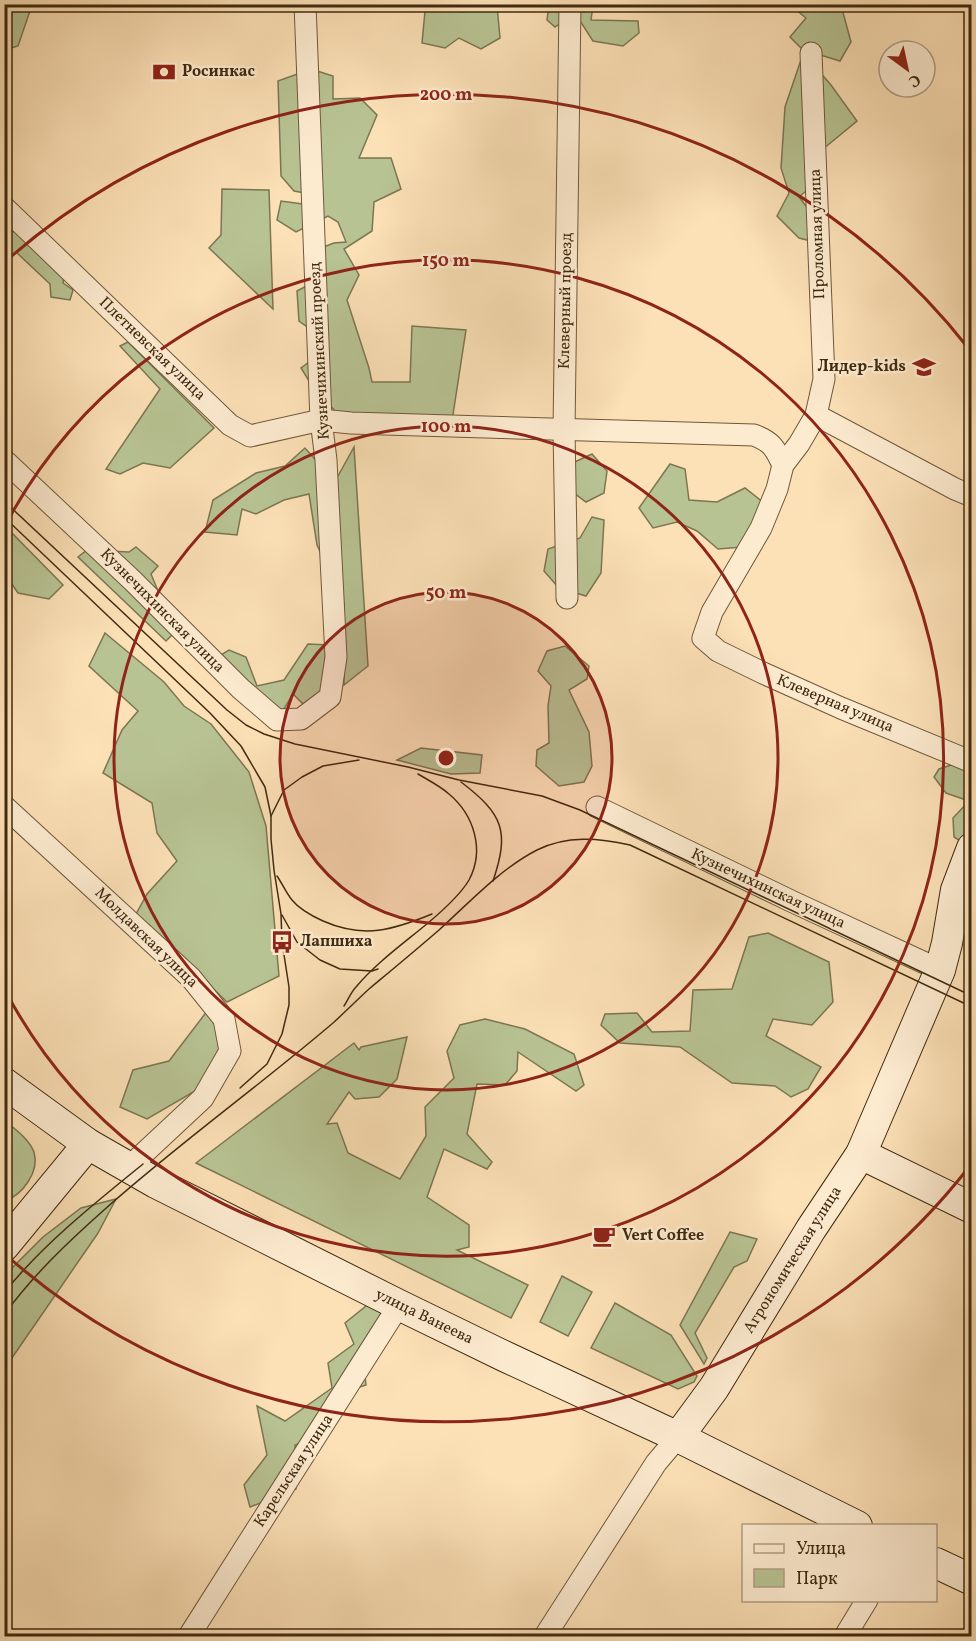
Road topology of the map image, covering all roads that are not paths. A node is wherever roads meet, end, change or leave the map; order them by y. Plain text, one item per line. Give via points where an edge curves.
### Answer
1 (305, 4) edge
2 (570, 4) edge
3 (811, 53) dead end
4 (6, 211) edge
5 (816, 415) junction
6 (321, 420) junction
7 (564, 430) junction
8 (4, 460) edge
9 (783, 465) junction
10 (972, 496) edge
11 (567, 598) dead end
12 (703, 638) joint
13 (330, 697) joint
14 (972, 762) edge
15 (4, 806) edge
16 (597, 807) dead end
17 (972, 848) edge
18 (940, 970) junction
19 (4, 1083) edge
20 (88, 1144) junction
21 (861, 1154) junction
22 (128, 1168) junction
23 (972, 1208) edge
24 (7, 1238) edge
25 (399, 1305) junction
26 (678, 1437) junction
27 (852, 1524) edge
28 (937, 1563) edge
29 (972, 1580) edge
30 (866, 1602) edge
31 (189, 1636) edge
32 (545, 1636) edge
33 (845, 1636) edge

1 - 6 street, Кузнечихинский проезд
2 - 7 street, Клеверный проезд
3 - 5 street, Проломная улица via 824,379
4 - 6 street, Плетневская улица via 230,425 250,436
5 - 9 street, Проломная улица
5 - 10 street
6 - 7 street, Плетневская улица
6 - 13 street, Кузнечихинский проезд via 336,657
7 - 9 street, Плетневская улица via 754,435 776,449
7 - 11 street, Клеверный проезд
8 - 13 street, Кузнечихинская улица via 277,720 301,719
9 - 12 street, Проломная улица via 761,528 712,612
12 - 14 street, Клеверная улица via 718,651 763,673
15 - 22 street, Молдавская улица via 191,978 224,1019 230,1051 203,1098
16 - 18 street, Кузнечихинская улица
17 - 18 main road, Агрономическая улица via 956,890
18 - 21 main road, Агрономическая улица
19 - 20 main road, улица Ванеева
20 - 22 main road, улица Ванеева
20 - 24 main road
21 - 23 main road
21 - 26 main road, Агрономическая улица via 714,1388
22 - 25 main road, улица Ванеева
25 - 26 main road, улица Ванеева
25 - 31 street, Карельская улица
26 - 27 main road, улица Ванеева
26 - 32 street, Агрономическая улица via 656,1463
28 - 29 main road
30 - 33 street

